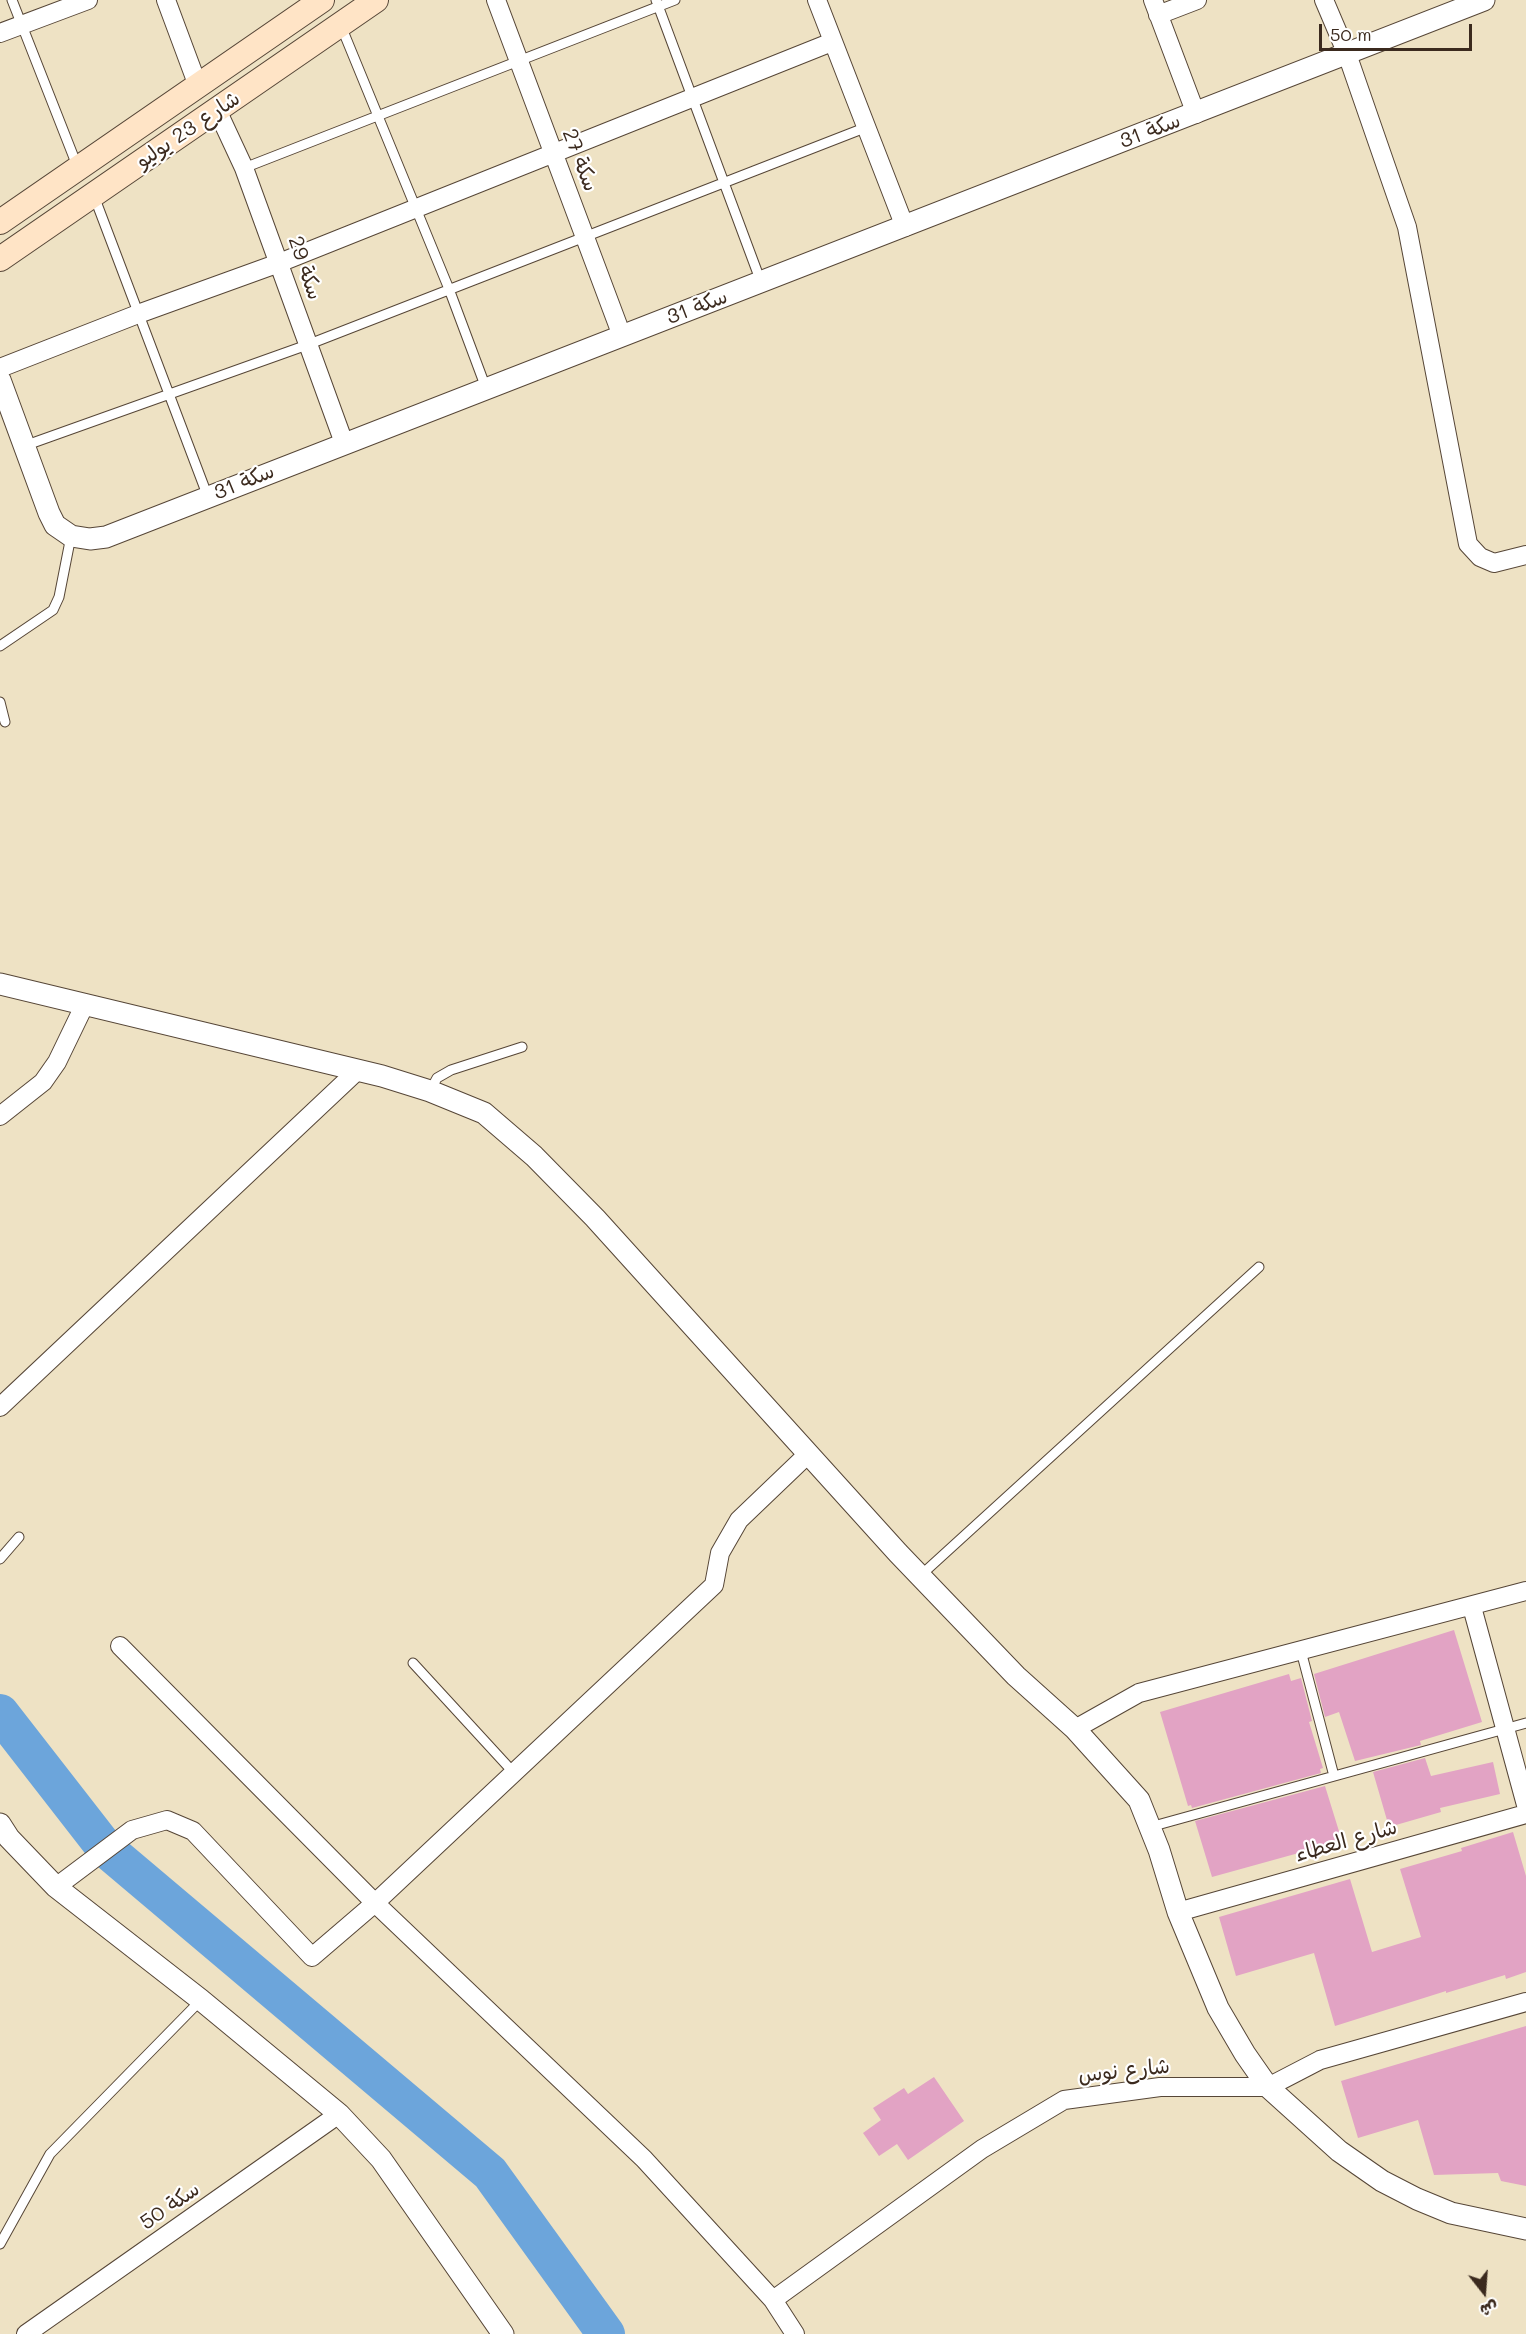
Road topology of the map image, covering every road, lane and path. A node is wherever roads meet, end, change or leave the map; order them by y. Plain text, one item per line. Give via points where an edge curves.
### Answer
1 (12, 0) edge
2 (87, 0) edge
3 (166, 0) edge
4 (322, 0) edge
5 (376, 0) edge
6 (496, 0) edge
7 (675, 0) edge
8 (817, 0) edge
9 (1197, 0) edge
10 (1324, 0) edge
11 (1484, 0) edge
12 (657, 3) edge
13 (1155, 8) edge
14 (340, 24) junction
15 (22, 25) junction
16 (0, 33) edge
17 (832, 42) junction
18 (1347, 54) junction
19 (519, 60) junction
20 (198, 86) junction
21 (692, 98) junction
22 (217, 110) junction
23 (1196, 114) junction
24 (378, 116) junction
25 (867, 126) junction
26 (553, 154) junction
27 (78, 168) junction
28 (244, 168) junction
29 (724, 182) junction
30 (93, 194) junction
31 (415, 209) junction
32 (0, 222) edge
33 (905, 226) junction
34 (585, 236) junction
35 (0, 260) edge
36 (279, 263) junction
37 (761, 282) junction
38 (449, 290) junction
39 (138, 314) junction
40 (622, 336) junction
41 (308, 345) junction
42 (0, 368) edge
43 (0, 380) edge
44 (486, 388) junction
45 (169, 394) junction
46 (344, 443) junction
47 (24, 446) junction
48 (208, 497) junction
49 (71, 536) junction
50 (1526, 555) edge
51 (0, 646) edge
52 (0, 702) edge
53 (5, 722) dead end
54 (0, 984) edge
55 (85, 1004) junction
56 (522, 1047) dead end
57 (358, 1070) junction
58 (430, 1091) junction
59 (0, 1116) edge
60 (1259, 1267) dead end
61 (0, 1407) edge
62 (808, 1454) junction
63 (19, 1538) dead end
64 (0, 1559) edge
65 (920, 1576) junction
66 (1526, 1591) edge
67 (1472, 1607) junction
68 (120, 1646) dead end
69 (1301, 1651) junction
70 (412, 1663) dead end
71 (1526, 1723) edge
72 (1505, 1728) junction
73 (1075, 1730) junction
74 (514, 1773) junction
75 (1334, 1776) junction
76 (1526, 1805) edge
77 (1526, 1814) edge
78 (0, 1824) edge
79 (1150, 1827) junction
80 (56, 1887) junction
81 (375, 1903) junction
82 (1178, 1912) junction
83 (201, 2000) junction
84 (1526, 2002) edge
85 (1268, 2087) junction
86 (339, 2114) junction
87 (1526, 2229) edge
88 (0, 2244) edge
89 (774, 2300) junction
90 (26, 2334) edge
91 (503, 2334) edge
92 (795, 2334) edge

1 - 15 lane
2 - 15 street
3 - 20 street
4 - 20 main road, شارع 23 يوليو
5 - 14 main road, شارع 23 يوليو
6 - 19 street, سكة 27
7 - 12 lane
8 - 17 street
9 - 13 street
10 - 18 street
11 - 18 street, سكة 31
12 - 19 lane
12 - 21 lane
13 - 23 street
14 - 22 main road, شارع 23 يوليو
14 - 24 lane
15 - 16 street
15 - 27 lane
17 - 21 street
17 - 25 street
18 - 23 street, سكة 31
18 - 50 street via 1407,227 1468,544 1480,557 1494,563
19 - 24 lane
19 - 26 street, سكة 27
20 - 27 main road, شارع 23 يوليو
21 - 26 street
21 - 29 lane
22 - 28 street, سكة 29
22 - 30 main road, شارع 23 يوليو
23 - 33 street, سكة 31
24 - 28 lane
24 - 31 lane
25 - 29 lane
25 - 33 street
26 - 31 street
26 - 34 street, سكة 27
27 - 32 main road, شارع 23 يوليو
28 - 36 street, سكة 29
29 - 34 lane
29 - 37 lane
30 - 35 main road, شارع 23 يوليو
30 - 39 lane
31 - 36 street
31 - 38 lane
33 - 37 street, سكة 31
34 - 38 lane
34 - 40 street, سكة 27
36 - 39 street
36 - 41 street, سكة 29
37 - 40 street, سكة 31
38 - 41 lane
38 - 44 lane
39 - 42 street
39 - 45 lane
40 - 44 street, سكة 31
41 - 45 lane
41 - 46 street, سكة 29
43 - 47 street
44 - 46 street, سكة 31
45 - 47 lane
45 - 48 lane
46 - 48 street, سكة 31
47 - 49 street via 55,525
48 - 49 street, سكة 31 via 106,537
49 - 51 lane via 53,610
52 - 53 lane
54 - 55 street
55 - 57 street
55 - 59 street via 43,1082
56 - 58 lane via 451,1070 437,1078
57 - 58 street
57 - 61 street
58 - 62 street via 484,1113 534,1156 596,1218
60 - 65 lane
62 - 65 street
62 - 74 street via 739,1520 720,1553 714,1585
63 - 64 lane
65 - 73 street via 1016,1676
66 - 67 street
67 - 69 street
67 - 72 street
68 - 81 street
69 - 73 street via 1139,1693
69 - 75 lane
70 - 74 lane
71 - 72 lane
72 - 75 lane
72 - 76 street
73 - 79 street via 1138,1800
74 - 81 street
75 - 79 lane
77 - 82 street, شارع العطاء
78 - 80 street
79 - 82 street
80 - 81 street via 132,1830 167,1820 193,1832 312,1957
80 - 83 street
81 - 89 street via 644,2159
82 - 85 street via 1218,2008
83 - 86 street
83 - 88 lane via 50,2154
84 - 85 street, شارع نوس via 1320,2060
85 - 87 street via 1338,2151 1382,2181 1451,2212
85 - 89 street, شارع نوس via 1160,2087 1064,2100 982,2149
86 - 90 street, سكة 50
86 - 91 street via 381,2159
89 - 92 street

